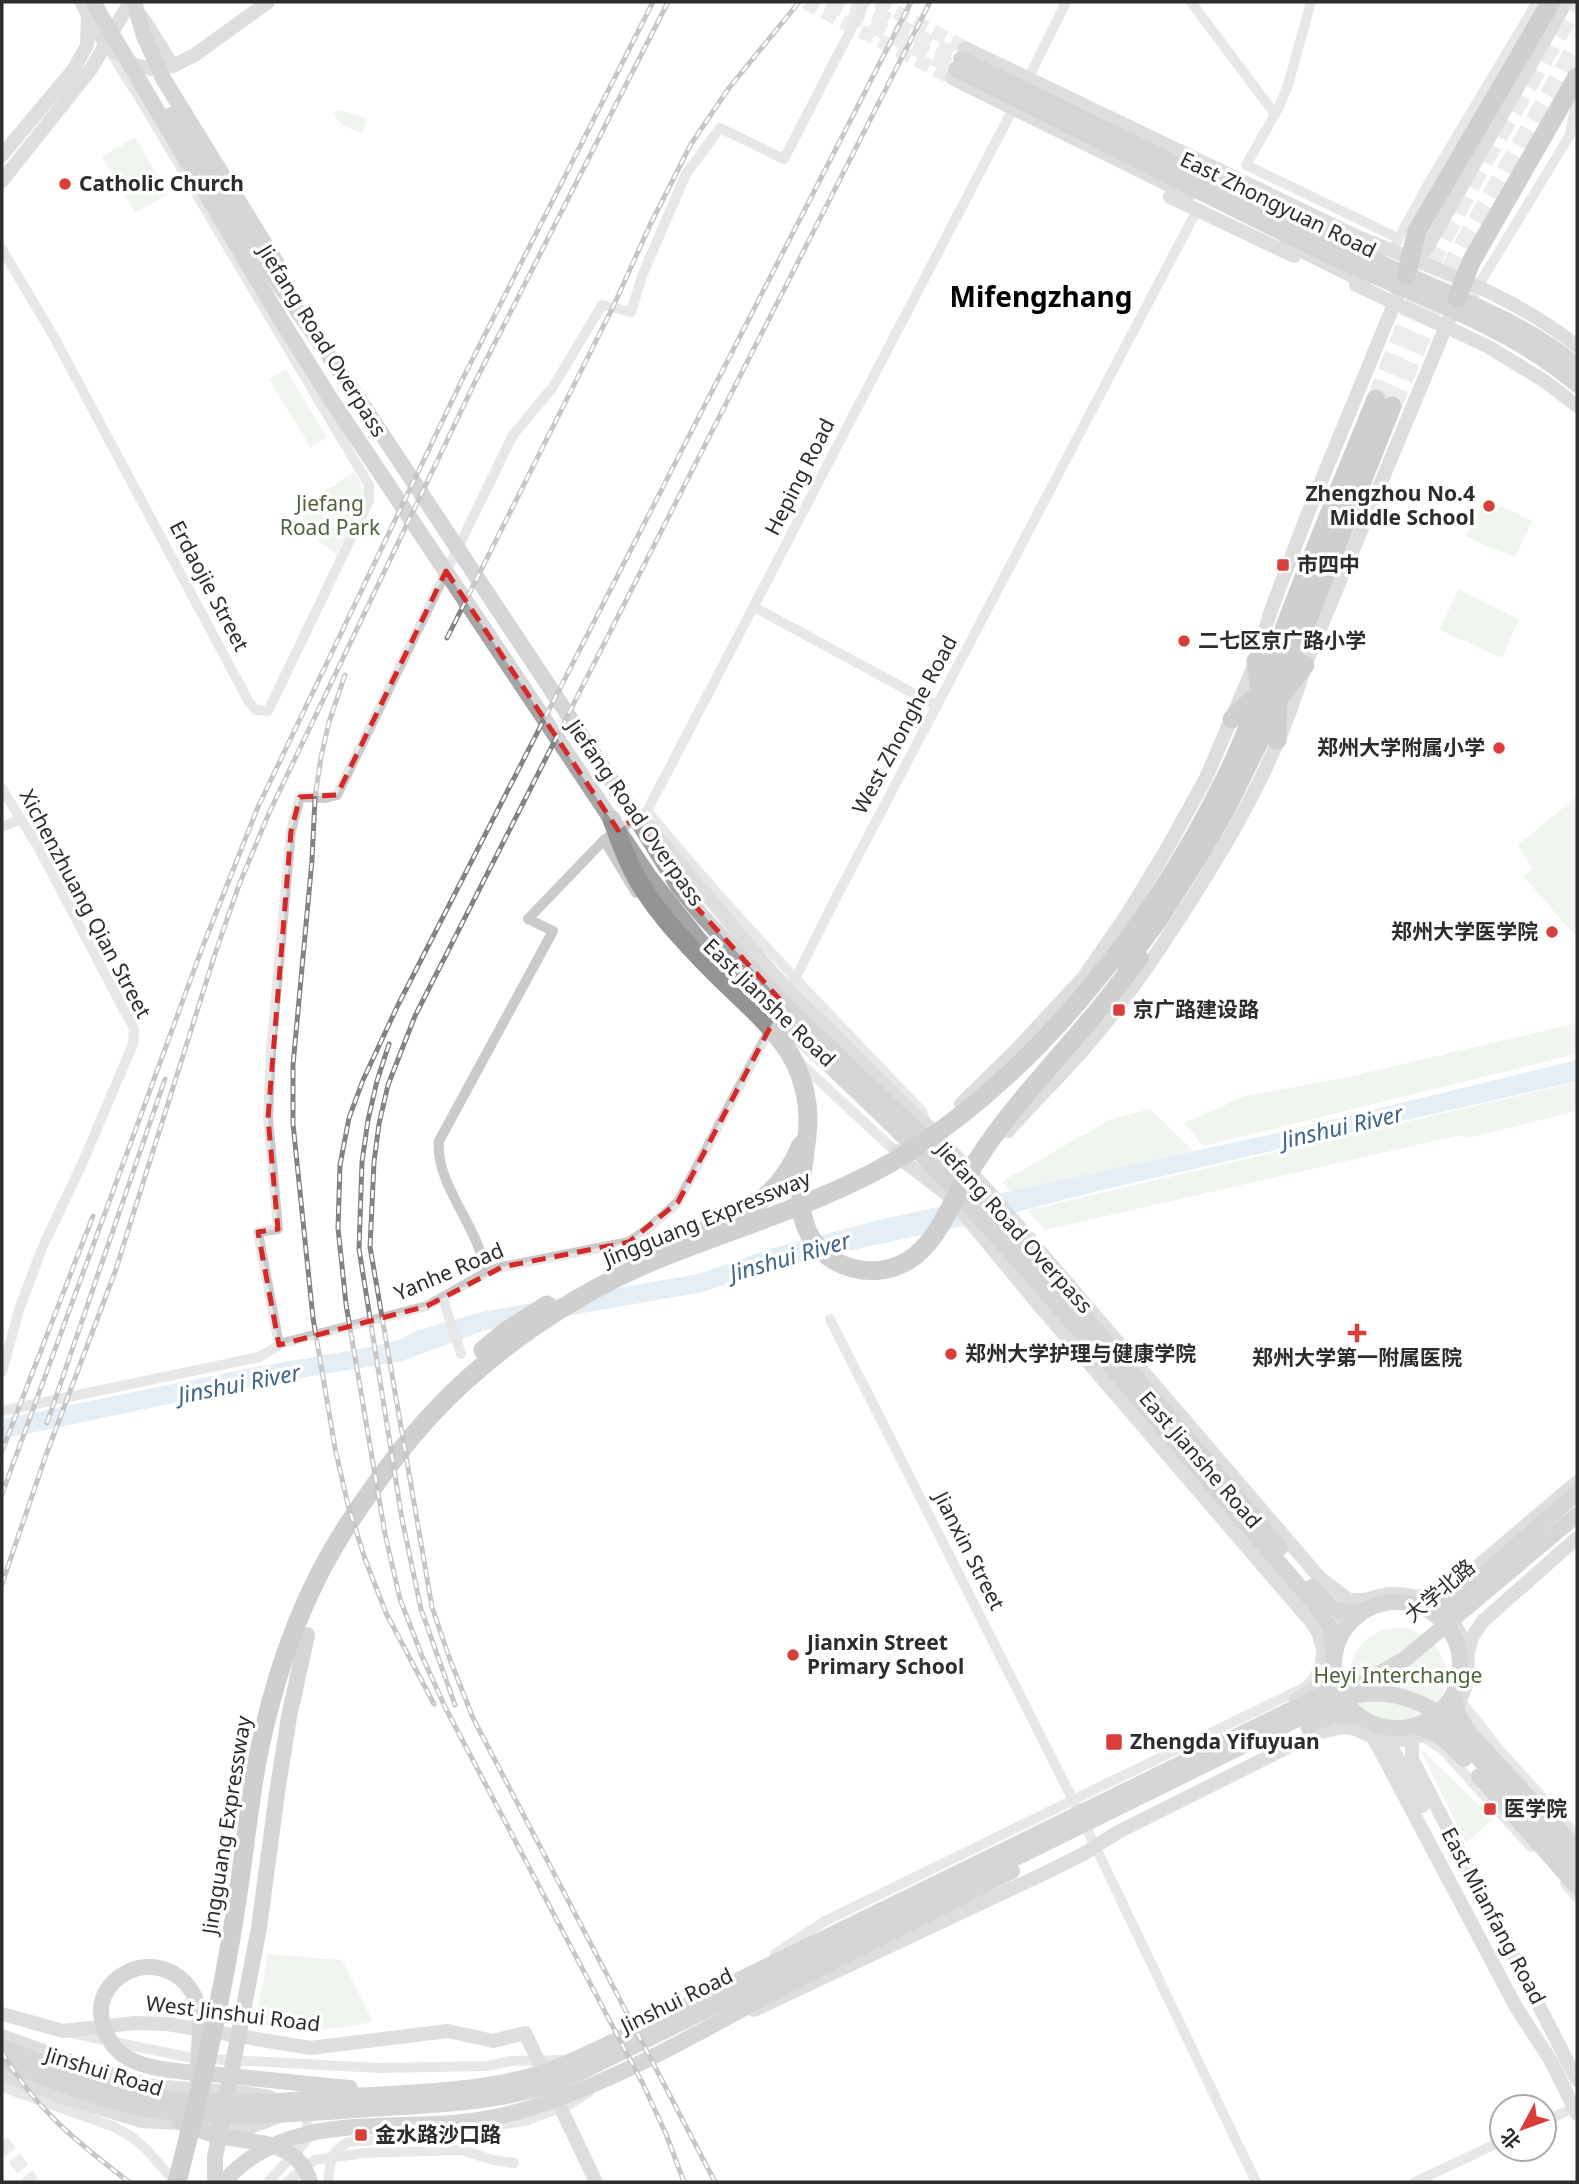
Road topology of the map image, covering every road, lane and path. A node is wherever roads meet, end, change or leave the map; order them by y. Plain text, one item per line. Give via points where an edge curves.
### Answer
1 (81, 2) edge
2 (105, 2) edge
3 (132, 2) edge
4 (268, 2) edge
5 (865, 2) edge
6 (1066, 2) edge
7 (1191, 2) edge
8 (1311, 2) edge
9 (1537, 2) edge
10 (1551, 2) edge
11 (1566, 2) edge
12 (92, 6) edge
13 (106, 46) junction
14 (959, 64) junction
15 (1577, 64) edge
16 (173, 66) junction
17 (1577, 78) edge
18 (1577, 96) edge
19 (1275, 114) junction
20 (1010, 115) junction
21 (2, 155) edge
22 (2, 181) edge
23 (1197, 210) junction
24 (2, 249) edge
25 (1391, 271) junction
26 (1464, 293) junction
27 (1446, 327) junction
28 (1577, 346) edge
29 (1577, 366) edge
30 (1577, 385) edge
31 (354, 392) junction
32 (1577, 406) edge
33 (754, 607) junction
34 (1256, 660) junction
35 (1305, 665) joint
36 (1260, 692) junction
37 (937, 706) junction
38 (1232, 719) junction
39 (1277, 740) joint
40 (1245, 753) junction
41 (2, 789) edge
42 (623, 798) junction
43 (648, 811) junction
44 (21, 819) junction
45 (612, 820) junction
46 (2, 827) edge
47 (604, 840) junction
48 (1173, 897) junction
49 (795, 979) junction
50 (768, 1033) junction
51 (808, 1120) junction
52 (929, 1128) junction
53 (895, 1151) junction
54 (906, 1163) junction
55 (971, 1172) junction
56 (949, 1197) junction
57 (629, 1242) junction
58 (487, 1272) junction
59 (443, 1299) junction
60 (830, 1319) dead end
61 (279, 1345) junction
62 (461, 1354) dead end
63 (2, 1372) edge
64 (2, 1411) edge
65 (414, 1436) junction
66 (1577, 1482) edge
67 (1577, 1493) edge
68 (1577, 1502) edge
69 (1577, 1515) edge
70 (1577, 1525) edge
71 (1577, 1538) edge
72 (1419, 1602) junction
73 (1364, 1606) junction
74 (1446, 1627) junction
75 (307, 1635) junction
76 (1462, 1651) junction
77 (1328, 1658) junction
78 (1457, 1697) junction
79 (1322, 1701) junction
80 (1358, 1723) junction
81 (1377, 1732) junction
82 (1416, 1733) junction
83 (1073, 1800) junction
84 (1577, 1836) edge
85 (1090, 1850) junction
86 (1577, 1850) edge
87 (1577, 1866) edge
88 (1577, 1887) edge
89 (1577, 1898) edge
90 (775, 1954) junction
91 (758, 1971) junction
92 (2, 2014) edge
93 (63, 2031) junction
94 (2, 2036) edge
95 (292, 2044) junction
96 (677, 2045) junction
97 (2, 2048) edge
98 (574, 2060) junction
99 (2, 2061) edge
100 (2, 2074) edge
101 (617, 2074) junction
102 (1577, 2080) edge
103 (2, 2087) edge
104 (398, 2093) junction
105 (287, 2107) junction
106 (196, 2108) junction
107 (145, 2109) junction
108 (1576, 2109) edge
109 (1558, 2116) edge
110 (1488, 2148) edge
111 (514, 2163) dead end
112 (176, 2182) edge
113 (190, 2182) edge
114 (215, 2182) edge
115 (223, 2182) edge
116 (268, 2182) edge
117 (288, 2182) edge
118 (310, 2182) edge
119 (328, 2182) edge
120 (596, 2182) edge
121 (1256, 2182) edge
122 (1415, 2182) edge

1 - 12 street
2 - 31 main road, Jiefang Road Overpass via 244,234
3 - 13 street
3 - 16 street
3 - 31 main road via 164,80
4 - 16 street
5 - 61 street via 785,159 720,128 686,174 631,312 602,305 554,387 513,435 337,795 300,797 291,831 268,1118 278,1229 258,1232
6 - 20 street, Heping Road
7 - 19 street
8 - 19 street via 1288,85
9 - 25 street
10 - 25 highway
11 - 25 street via 1429,244
12 - 13 street
12 - 21 street via 87,45 74,69
12 - 45 main road, Jiefang Road Overpass via 317,378
13 - 16 street via 135,65
13 - 22 street
13 - 24 street, Erdaojie Street via 369,485 369,500 268,711 256,710 249,702 54,337
14 - 25 main road, East Zhongyuan Road
14 - 25 street
14 - 25 street via 1358,237
15 - 26 street via 1464,259
17 - 26 highway via 1471,262
18 - 26 street via 1570,135
19 - 25 street via 1246,165
20 - 23 street
20 - 33 street, Heping Road
23 - 25 street
23 - 37 street, West Zhonghe Road
25 - 26 main road, East Zhongyuan Road
25 - 27 street
25 - 34 street
26 - 27 street
26 - 28 street via 1549,326
26 - 29 main road, East Zhongyuan Road
26 - 30 main road, East Zhongyuan Road
27 - 32 street via 1487,346
27 - 35 street
31 - 42 main road, Jiefang Road Overpass
33 - 37 street
33 - 43 street, Heping Road
34 - 36 highway
34 - 38 street
35 - 39 highway via 1278,699
36 - 38 highway
36 - 40 highway
36 - 40 highway via 1384,402
37 - 49 street, West Zhonghe Road
38 - 52 street via 1168,847 1083,978 969,1096
39 - 55 street via 1224,849 1159,952 1083,1049
40 - 48 highway, Jingguang Expressway via 1214,830
40 - 65 highway, Jingguang Expressway via 1123,945 1060,1021 985,1096 929,1138 859,1180 642,1266 570,1304 480,1369
41 - 44 street, Xichenzhuang Qian Street
42 - 52 street, East Jianshe Road via 774,975
42 - 73 main road, Jiefang Road Overpass via 664,866 703,917 788,1008 957,1172 1314,1589 1337,1611 1351,1614
43 - 47 street, Heping Road
43 - 49 street, East Jianshe Road
44 - 46 street
44 - 63 street, Xichenzhuang Qian Street via 134,1036 43,1246
45 - 51 highway via 632,870 664,915 787,1049 802,1080
45 - 77 main road, Jiefang Road Overpass via 649,876 720,963 948,1183 1314,1603 1330,1628
47 - 50 street, East Jianshe Road via 656,920
47 - 58 street, Heping Road via 528,919 553,931 439,1141 443,1172
48 - 51 highway via 1147,947 1010,1112 931,1239 909,1261 886,1270 852,1269 840,1265 813,1240 804,1223 801,1189
48 - 75 highway, Jingguang Expressway via 1116,975 1055,1046 1004,1097 936,1149 855,1196 622,1290 555,1329 489,1379 441,1423 360,1529
49 - 50 street, West Zhonghe Road
49 - 52 street, East Jianshe Road via 922,1111
50 - 53 street, East Jianshe Road
50 - 57 street, West Zhonghe Road via 678,1202
51 - 65 highway via 794,1161 765,1197 725,1220 600,1275 523,1319 479,1354 420,1414
52 - 53 street
52 - 55 street, East Jianshe Road
53 - 54 street, East Jianshe Road
54 - 56 street, East Jianshe Road
54 - 57 street, Yanhe Road via 760,1227
55 - 56 street
55 - 73 street, East Jianshe Road via 1320,1578
56 - 77 street, East Jianshe Road via 1313,1623
57 - 58 street, Yanhe Road
58 - 59 street, Yanhe Road
59 - 61 street, Yanhe Road via 400,1315
59 - 62 street
60 - 83 street, Jianxin Street
61 - 64 street, Yanhe Road via 259,1357
65 - 106 highway, Jingguang Expressway via 338,1540 284,1661 257,1765 226,1971
66 - 72 street via 1459,1582
67 - 72 main road via 1455,1599 1446,1605
68 - 79 main road, 大学北路 via 1416,1638
69 - 74 main road, 大学北路
70 - 76 main road via 1465,1622
71 - 76 street via 1483,1621
72 - 73 main road
72 - 74 main road
72 - 76 street via 1435,1605 1450,1619 1461,1636
73 - 77 main road
74 - 76 main road
74 - 79 main road, 大学北路 via 1405,1659
75 - 113 highway, Jingguang Expressway via 270,1767 230,2019
75 - 114 main road via 289,1717 259,1928 215,2157
76 - 78 main road
77 - 80 main road, Jiefang Road Overpass via 1342,1697
77 - 83 street via 1305,1687
77 - 90 street via 1320,1684 1301,1698
78 - 82 main road
78 - 84 street
78 - 86 main road via 1459,1716 1471,1735
79 - 87 main road via 1386,1693 1436,1712
79 - 91 main road, Jinshui Road
79 - 105 main road, Jinshui Road via 554,2083 454,2102
80 - 81 main road
80 - 85 street via 1316,1733
80 - 96 main road via 1334,1715 1276,1741
81 - 82 main road via 1401,1728
81 - 108 street
82 - 88 main road via 1433,1732 1457,1751
82 - 89 street via 1434,1742 1455,1762
82 - 102 street, East Mianfang Road via 1412,1759
83 - 85 street, Jianxin Street
83 - 90 street via 825,1921
85 - 96 street
85 - 121 street, Jianxin Street
90 - 91 street
91 - 98 main road, Jinshui Road
92 - 93 street
93 - 95 street, West Jinshui Road via 167,2024
93 - 98 street via 192,2058 379,2068
94 - 105 street via 152,2086 244,2093
95 - 116 street via 309,2134
95 - 120 street, West Jinshui Road via 339,2046 448,2031 494,2041 526,2034
96 - 101 main road
97 - 105 main road, Jinshui Road via 86,2079 148,2095
98 - 104 main road, Jinshui Road via 505,2080
99 - 107 main road, Jinshui Road
100 - 105 street via 142,2121 250,2127
101 - 115 main road via 519,2111 455,2123 349,2127 301,2135 256,2155
101 - 119 street via 570,2104 525,2121 348,2142 331,2159
103 - 112 street via 112,2126 147,2150
104 - 105 main road, Jinshui Road
104 - 106 main road via 204,2073 190,2071 177,2070 133,2060 114,2045 101,2014 104,1995 125,1972 145,1966 164,1968 190,1990 198,2012 198,2033 197,2070 197,2083
105 - 107 main road, Jinshui Road via 183,2114
106 - 112 highway, Jingguang Expressway
107 - 118 main road via 213,2134 283,2149 300,2162
108 - 109 street
110 - 122 street
111 - 117 street via 461,2150 364,2153 315,2160

